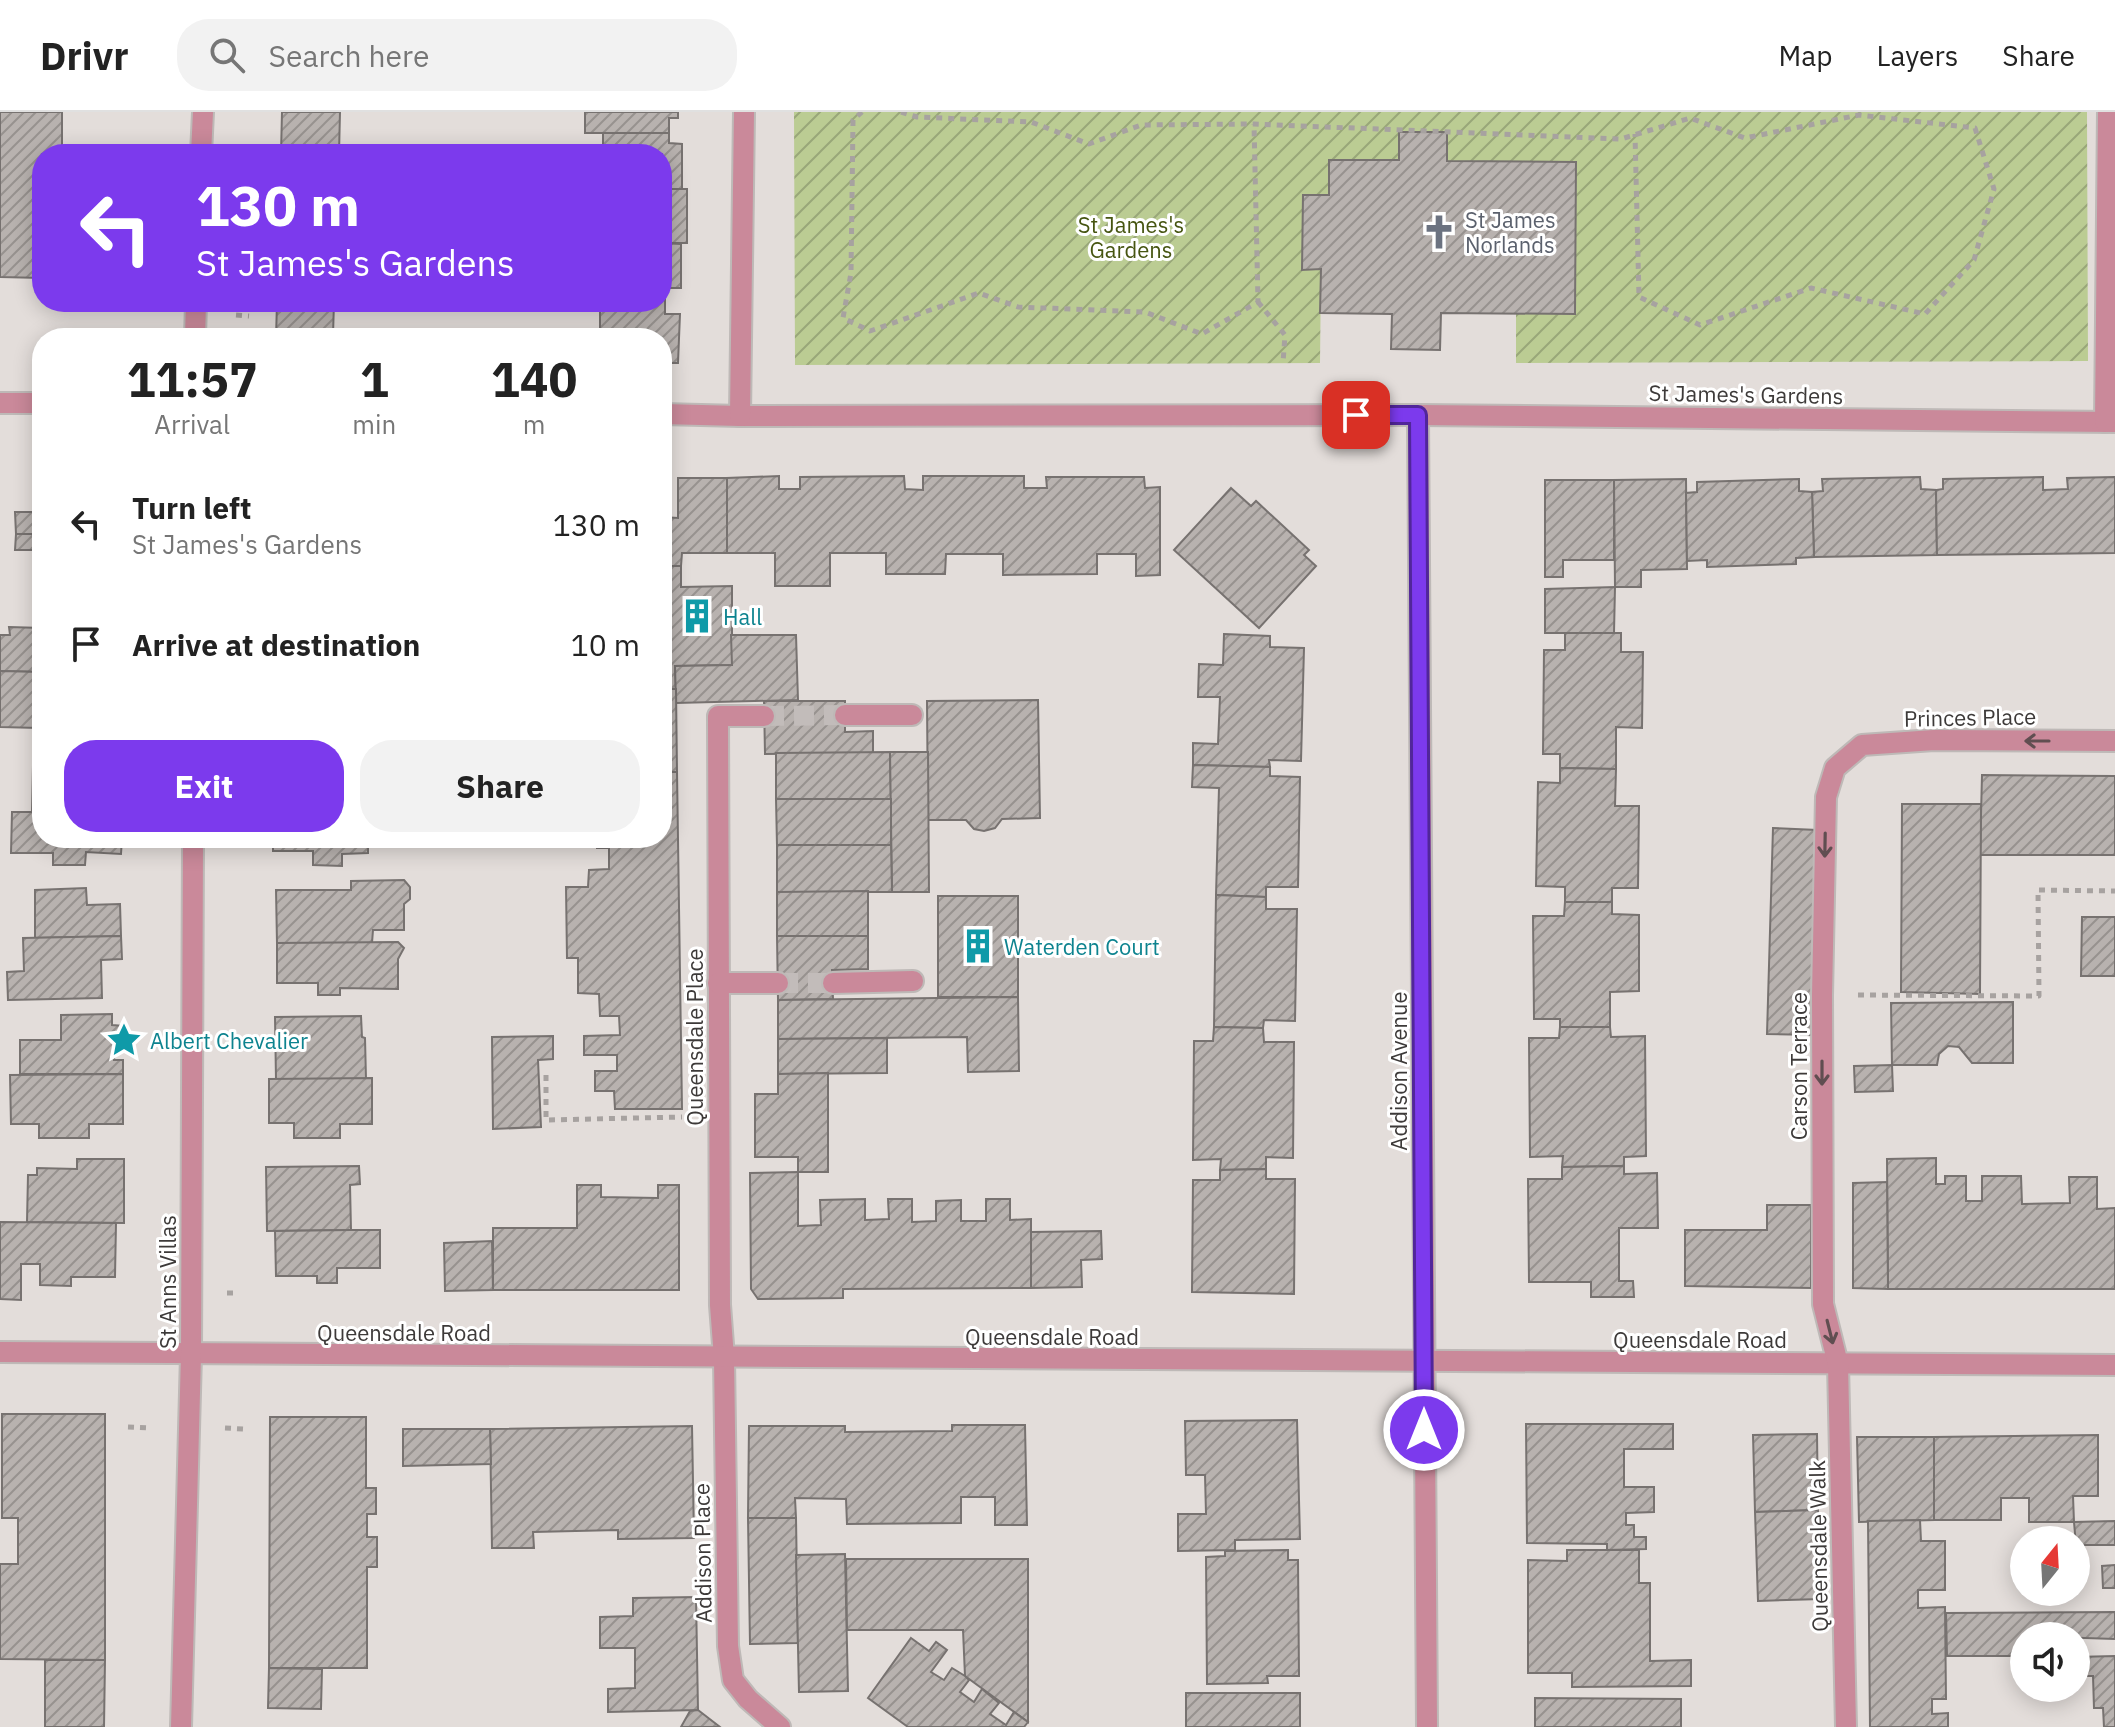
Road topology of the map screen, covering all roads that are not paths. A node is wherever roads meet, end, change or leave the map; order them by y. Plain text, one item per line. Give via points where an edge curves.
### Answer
1 (203, 112) edge
2 (744, 112) edge
3 (2108, 112) edge
4 (201, 144) edge
5 (0, 403) edge
6 (32, 403) edge
7 (672, 414) edge
8 (1418, 415) junction
9 (740, 416) junction
10 (2110, 422) edge
11 (845, 715) tunnel mouth
12 (912, 715) dead end
13 (764, 716) tunnel mouth
14 (2115, 741) edge
15 (1835, 768) joint
16 (193, 848) edge
17 (913, 981) dead end
18 (718, 983) junction
19 (778, 983) tunnel mouth
20 (833, 983) tunnel mouth
21 (0, 1352) edge
22 (191, 1355) junction
23 (724, 1358) junction
24 (1424, 1362) junction
25 (1838, 1364) junction
26 (2109, 1365) edge
27 (181, 1727) edge
28 (780, 1727) edge
29 (1427, 1727) edge
30 (1846, 1727) edge

1 - 4 street
2 - 9 street
3 - 10 street, St James's Gardens
5 - 6 street
7 - 9 street, St James's Gardens
8 - 9 street, St James's Gardens
8 - 10 street, St James's Gardens
8 - 24 street, Addison Avenue
11 - 12 street
13 - 18 street, Queensdale Place via 718,716
14 -> 15 street, Princes Place via 1891,742 1862,745
15 -> 25 street, Carson Terrace via 1826,797 1823,1304
16 - 22 street, St Anns Villas
17 - 20 street
18 - 19 street
18 - 23 street, Queensdale Place
21 - 22 street, Queensdale Road
22 - 23 street, Queensdale Road
22 - 27 street, St Anns Villas
23 - 24 street, Queensdale Road
23 - 28 street, Addison Place via 729,1657 733,1680
24 - 25 street, Queensdale Road
24 - 29 street, Addison Avenue
25 - 26 street, Queensdale Road
25 - 30 street, Queensdale Walk

